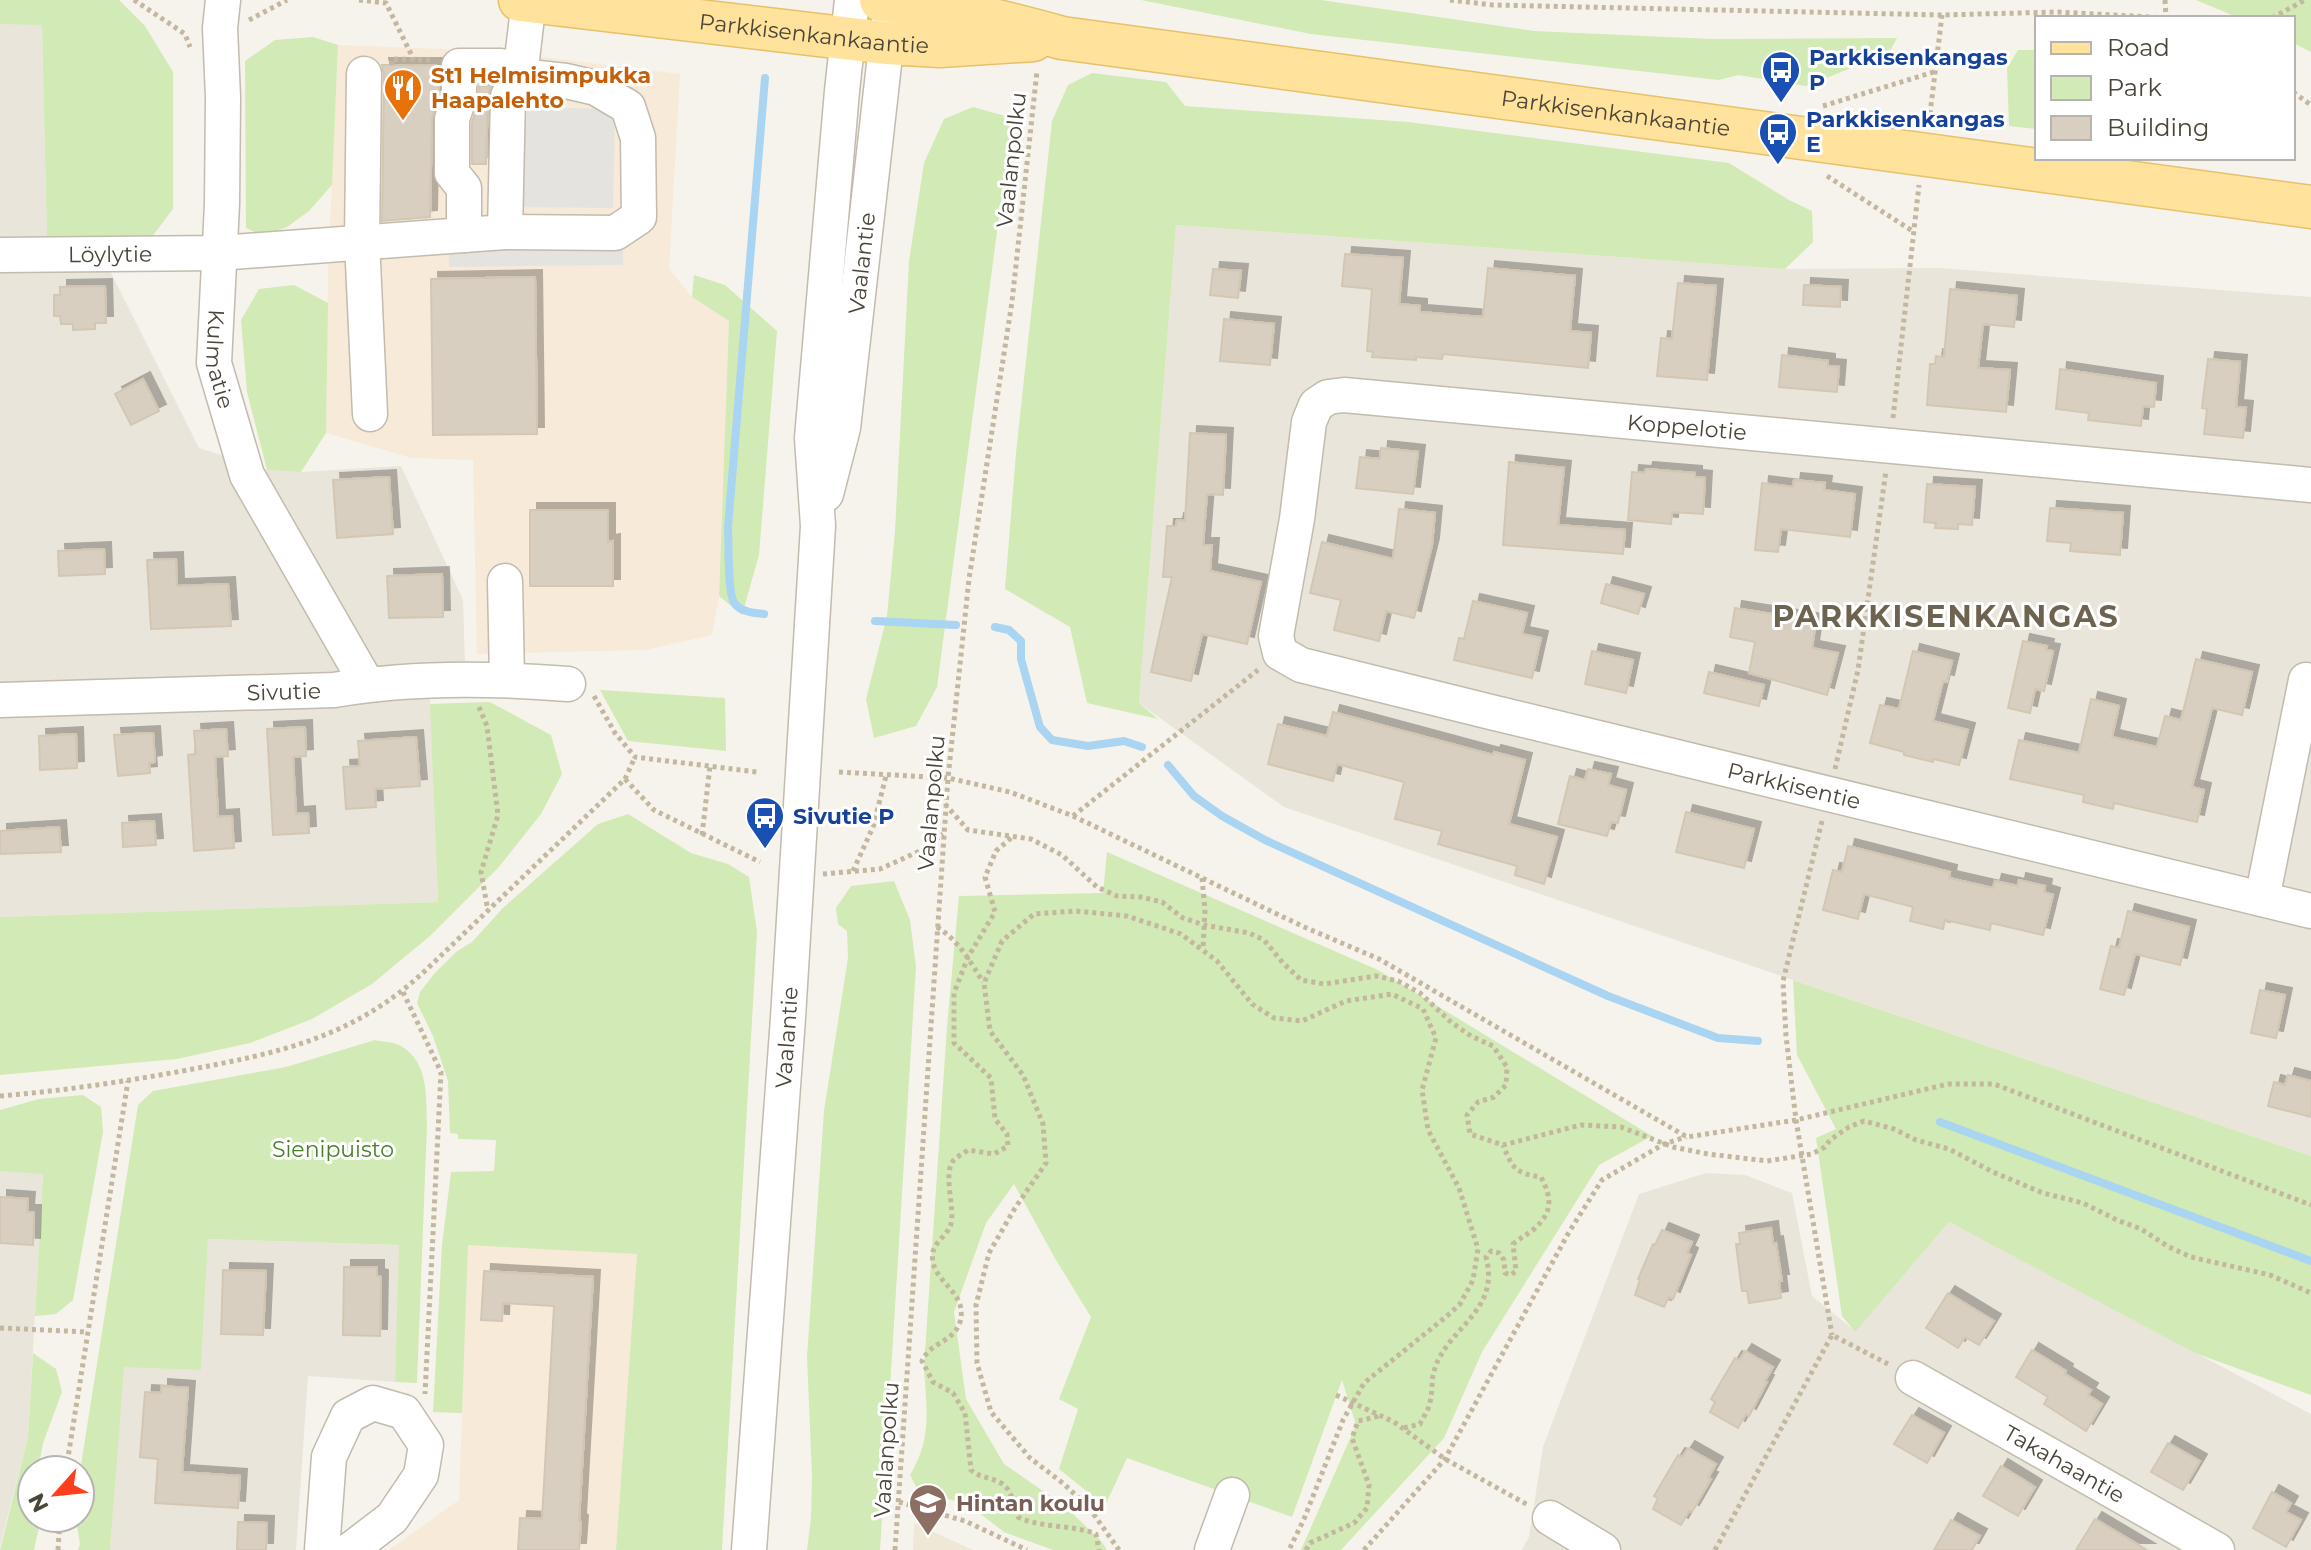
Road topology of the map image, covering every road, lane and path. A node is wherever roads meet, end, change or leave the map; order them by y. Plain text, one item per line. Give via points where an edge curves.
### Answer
1 (223, 0) edge
2 (359, 0) edge
3 (881, 0) edge
4 (891, 0) edge
5 (1450, 0) edge
6 (2305, 0) edge
7 (526, 1) edge
8 (1942, 15) junction
9 (2131, 16) edge
10 (2276, 16) edge
11 (862, 27) edge
12 (1050, 50) junction
13 (414, 60) junction
14 (459, 66) junction
15 (378, 70) joint
16 (1937, 71) junction
17 (520, 76) junction
18 (1819, 108) dead end
19 (1928, 127) dead end
20 (1823, 173) dead end
21 (2311, 207) edge
22 (505, 232) junction
23 (1914, 232) dead end
24 (464, 235) junction
25 (362, 241) junction
26 (219, 253) junction
27 (0, 255) edge
28 (370, 414) dead end
29 (2311, 485) edge
30 (505, 581) dead end
31 (1280, 653) junction
32 (1858, 670) dead end
33 (507, 679) junction
34 (2306, 680) dead end
35 (459, 681) junction
36 (367, 684) junction
37 (568, 684) joint
38 (0, 700) edge
39 (635, 757) junction
40 (710, 766) junction
41 (757, 772) dead end
42 (839, 772) dead end
43 (886, 776) junction
44 (948, 778) junction
45 (625, 779) junction
46 (1830, 792) junction
47 (945, 804) junction
48 (1073, 816) junction
49 (943, 834) junction
50 (702, 835) junction
51 (1011, 837) junction
52 (760, 862) dead end
53 (853, 871) junction
54 (822, 874) dead end
55 (1202, 878) junction
56 (2262, 899) junction
57 (488, 911) junction
58 (2311, 911) edge
59 (1204, 925) junction
60 (937, 927) junction
61 (1203, 950) junction
62 (968, 957) junction
63 (984, 983) junction
64 (403, 992) junction
65 (128, 1081) junction
66 (0, 1096) edge
67 (1796, 1120) junction
68 (1687, 1137) junction
69 (1664, 1144) junction
70 (1503, 1145) junction
71 (1803, 1155) junction
72 (2311, 1205) edge
73 (2311, 1293) edge
74 (0, 1328) edge
75 (88, 1332) junction
76 (1832, 1335) junction
77 (1913, 1378) joint
78 (1336, 1395) dead end
79 (1353, 1402) junction
80 (1381, 1416) junction
81 (412, 1423) junction
82 (1404, 1428) junction
83 (69, 1454) edge
84 (1445, 1459) junction
85 (1232, 1495) dead end
86 (899, 1502) junction
87 (1550, 1518) joint
88 (322, 1550) edge
89 (350, 1550) edge
90 (749, 1550) edge
91 (895, 1550) edge
92 (1027, 1550) edge
93 (1099, 1550) edge
94 (1119, 1550) edge
95 (1212, 1550) edge
96 (1289, 1550) edge
97 (1306, 1550) edge
98 (1364, 1550) edge
99 (1603, 1550) edge
100 (1715, 1550) edge
101 (2217, 1550) edge

1 - 26 street, Kulmatie
2 - 13 path via 386,3
3 - 4 main road, Parkkisenkankaantie
4 - 11 street, Vaalantie
4 - 12 main road, Parkkisenkankaantie via 991,18
5 - 8 path
6 - 10 path
7 - 11 main road, Parkkisenkankaantie
7 - 17 street
8 - 9 path
8 - 16 path
11 - 12 main road, Parkkisenkankaantie via 940,46
11 - 90 street, Vaalantie via 812,438 818,526
12 - 21 main road, Parkkisenkankaantie
12 - 44 path, Vaalanpolku via 969,579
13 - 14 path via 452,60
13 - 15 path via 392,59
14 - 17 street via 501,66
14 - 24 street via 452,173 464,188
15 - 25 street
16 - 18 path
16 - 19 path
17 - 22 street via 508,96
17 - 22 street, Löylytie via 596,88 628,107 638,138 639,217 615,233
20 - 23 path
22 - 24 street, Löylytie
24 - 25 street, Löylytie
25 - 26 street, Löylytie
25 - 28 street
26 - 27 street, Löylytie
26 - 36 street, Kulmatie via 214,363 247,475
29 - 31 street, Koppelotie via 1328,397 1316,405 1309,422 1276,636
30 - 33 street
31 - 46 street, Parkkisentie via 1301,665
31 - 48 path
32 - 46 path
33 - 35 street, Sivutie
33 - 37 street, Sivutie
34 - 56 street
35 - 36 street, Sivutie
35 - 57 path via 479,707 491,753 498,815 481,872
36 - 38 street, Sivutie via 334,690
37 - 39 path via 596,697
39 - 40 path
39 - 45 path
40 - 41 path
40 - 50 path
42 - 43 path
43 - 44 path
43 - 53 path via 873,827
44 - 47 path, Vaalanpolku
44 - 48 path via 1010,792
45 - 50 path via 654,810
45 - 57 path
46 - 56 street, Parkkisentie
46 - 67 path via 1783,981
47 - 49 path, Vaalanpolku
47 - 51 path via 968,830
48 - 55 path
49 - 53 path via 880,869
49 - 60 path, Vaalanpolku
50 - 52 path
51 - 59 path via 1031,839 1062,855 1097,887 1117,896 1162,902
51 - 62 path via 996,851 985,877 995,912
53 - 54 path
55 - 59 path
55 - 68 path via 1379,959
56 - 58 street, Parkkisentie
57 - 64 path
59 - 61 path
59 - 70 path via 1264,940 1301,980 1324,984 1376,976 1398,981 1471,1036 1493,1046 1507,1067 1506,1085 1467,1115 1470,1134
60 - 62 path
60 - 86 path, Vaalanpolku
61 - 63 path via 1181,934 1127,916 1034,914 1002,941
61 - 79 path via 1252,1004 1274,1018 1302,1021 1346,1001 1392,994 1423,1009 1436,1038 1422,1090 1428,1130 1459,1188 1478,1249 1473,1280 1460,1304 1364,1383
62 - 63 path
62 - 93 path via 954,993 954,1043 991,1078 995,1119 1007,1134 1008,1146 994,1154 968,1150 953,1161 951,1225 933,1247 932,1260 961,1307 960,1322 952,1337 926,1351 922,1361 933,1382 953,1393 965,1413 971,1470 1008,1489 1018,1517 1096,1534
63 - 94 path via 990,1031 1023,1075 1043,1124 1046,1163 989,1253 976,1305 977,1363 991,1412 1030,1458 1090,1509
64 - 65 path via 361,1019 303,1043
64 - 81 path via 441,1072 425,1401
65 - 66 path
65 - 75 path
67 - 68 path
67 - 71 path
67 - 72 path via 1948,1084 1994,1084
68 - 69 path
69 - 70 path via 1621,1127 1581,1125
69 - 71 path via 1767,1161
69 - 84 path via 1602,1180
70 - 82 path via 1512,1167 1541,1177 1550,1193 1548,1211 1513,1244 1516,1271 1511,1275 1505,1273 1499,1253 1491,1251 1486,1257 1489,1286 1482,1301 1443,1351 1420,1424
71 - 73 path via 1864,1121 1894,1129 2043,1193 2083,1203 2191,1257 2270,1275
71 - 76 path
74 - 75 path
75 - 83 path
76 - 77 path
76 - 100 path
77 - 101 street, Takahaantie
78 - 79 path
79 - 80 path
79 - 96 path
80 - 82 path
80 - 97 path via 1358,1421 1352,1438 1369,1485 1367,1508 1354,1523 1310,1543
81 - 88 street via 404,1412 373,1403 348,1416 329,1457
81 - 89 street via 426,1445 421,1475 392,1518
82 - 84 path
84 - 87 path
84 - 98 path
85 - 95 street
86 - 91 path, Vaalanpolku
86 - 92 path via 965,1521
87 - 99 street

